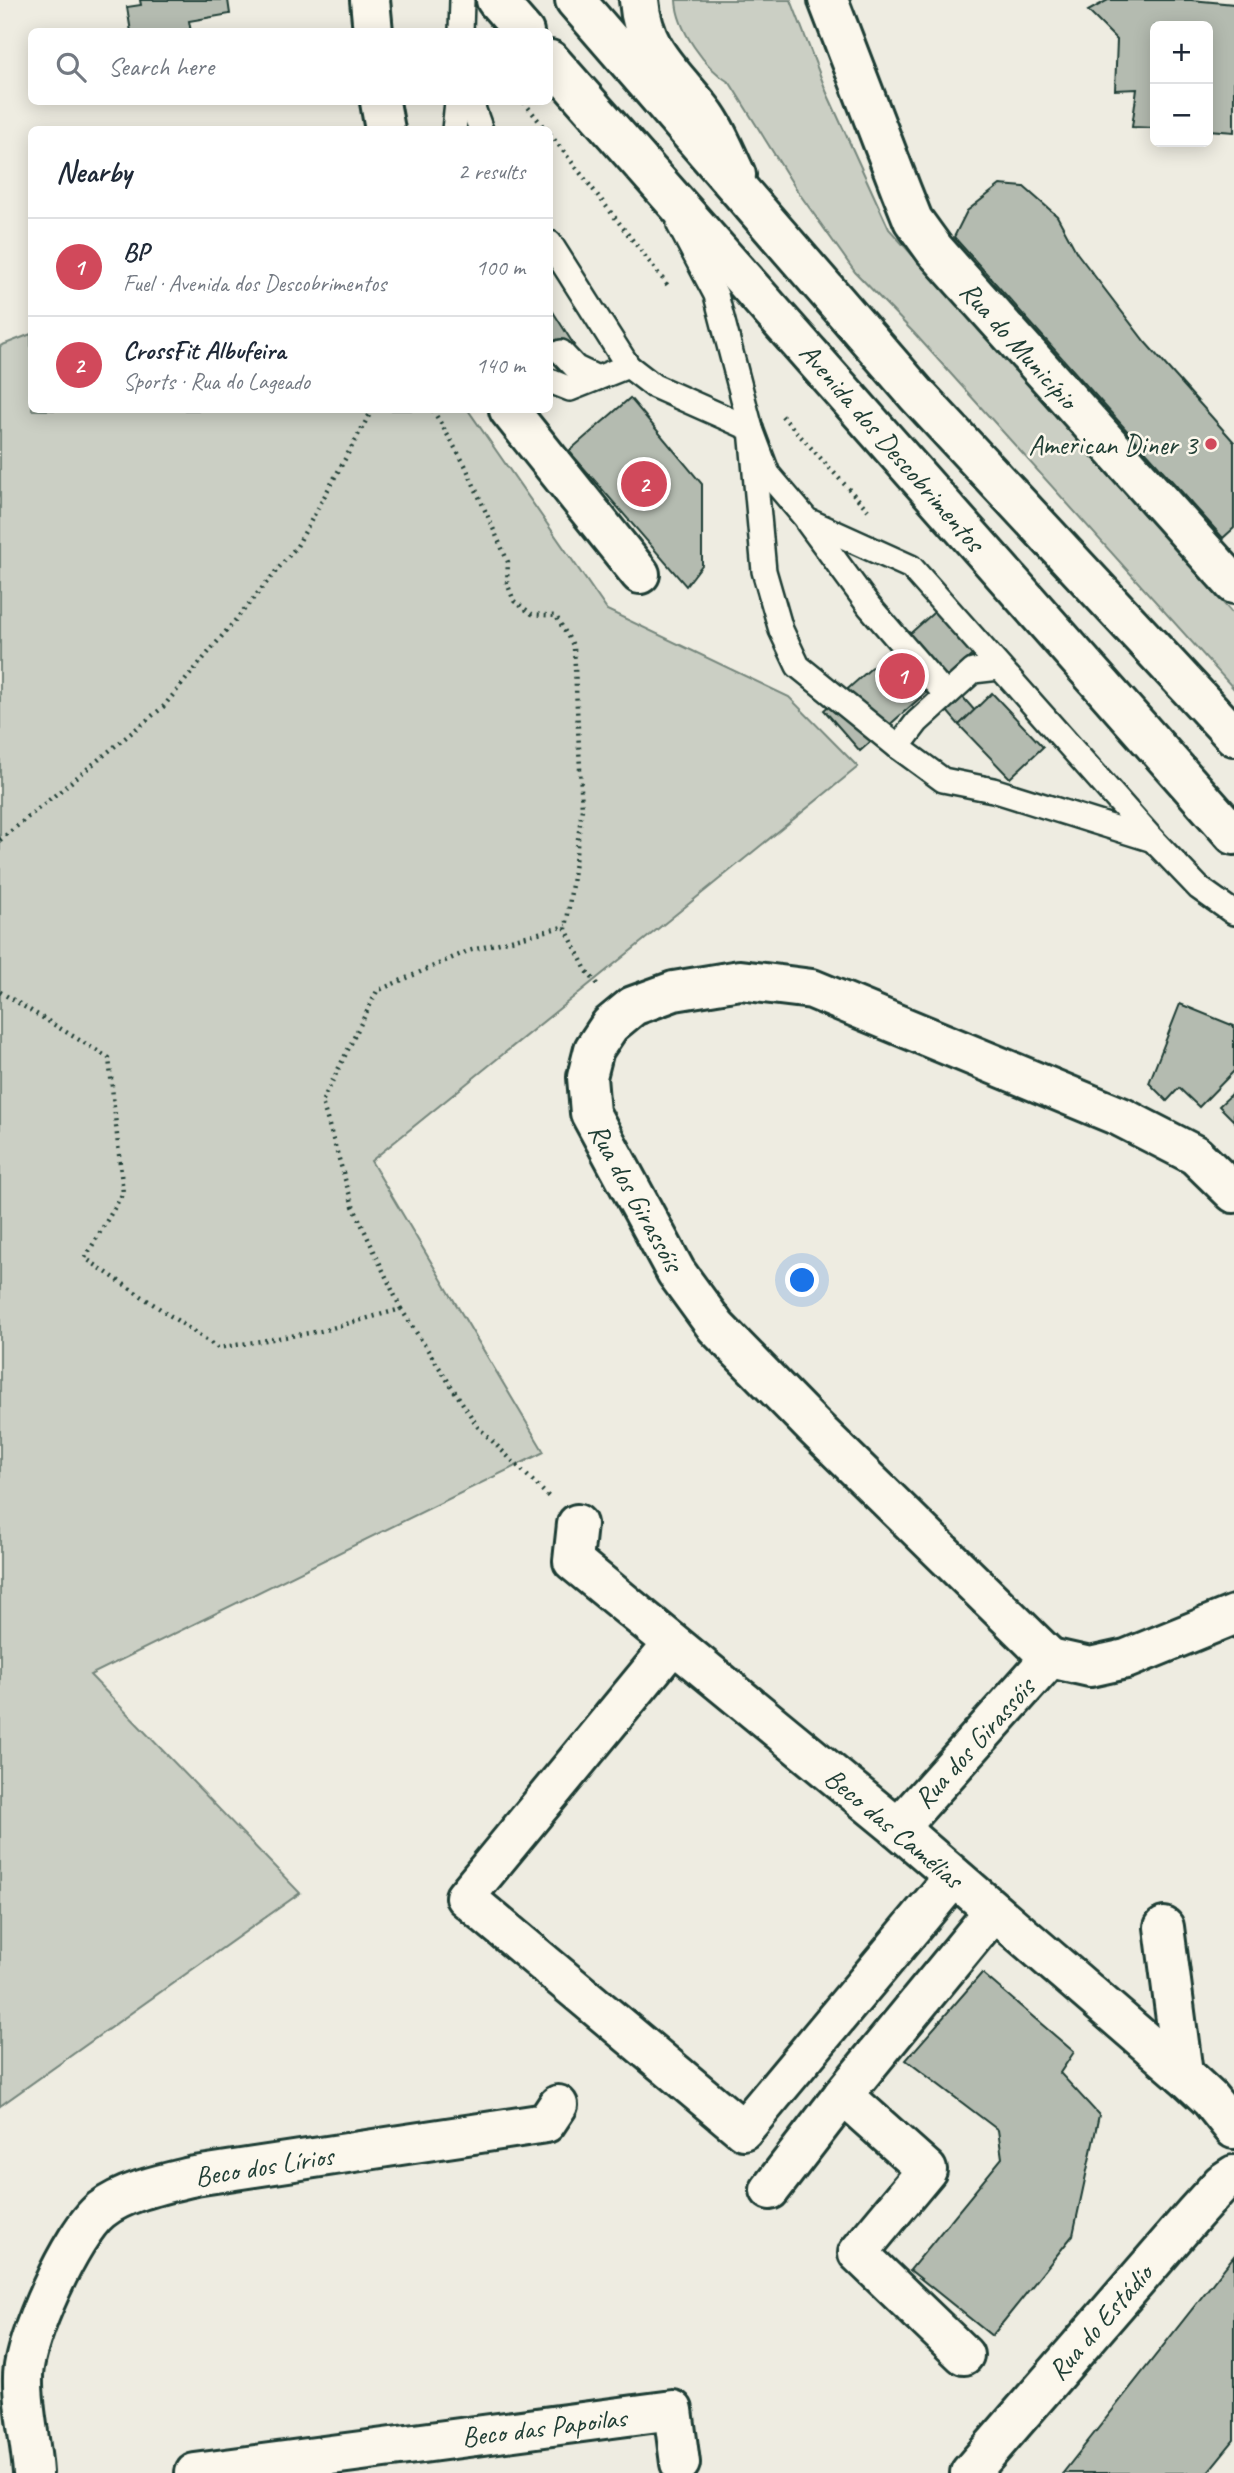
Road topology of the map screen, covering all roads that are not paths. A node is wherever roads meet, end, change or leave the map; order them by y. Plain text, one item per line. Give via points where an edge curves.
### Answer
1 (370, 0) edge
2 (462, 0) edge
3 (496, 0) edge
4 (575, 0) edge
5 (639, 0) edge
6 (828, 0) edge
7 (846, 0) edge
8 (373, 28) edge
9 (461, 28) edge
10 (520, 28) edge
11 (553, 63) edge
12 (855, 74) junction
13 (381, 105) edge
14 (457, 105) edge
15 (472, 105) edge
16 (384, 126) edge
17 (454, 126) edge
18 (480, 126) edge
19 (657, 182) junction
20 (752, 205) junction
21 (553, 248) edge
22 (561, 352) dead end
23 (628, 366) junction
24 (597, 378) junction
25 (553, 382) edge
26 (511, 413) edge
27 (751, 429) junction
28 (807, 520) junction
29 (640, 574) dead end
30 (1234, 584) edge
31 (999, 668) junction
32 (946, 695) junction
33 (1234, 736) edge
34 (898, 747) junction
35 (1234, 835) edge
36 (1153, 840) junction
37 (1234, 913) edge
38 (1234, 1193) edge
39 (577, 1524) road end
40 (1234, 1615) edge
41 (673, 1644) junction
42 (1050, 1658) junction
43 (898, 1828) junction
44 (954, 1877) junction
45 (993, 1912) junction
46 (1164, 1927) dead end
47 (1183, 2074) junction
48 (843, 2095) junction
49 (558, 2105) dead end
50 (1234, 2129) edge
51 (1234, 2175) edge
52 (769, 2190) dead end
53 (34, 2327) junction
54 (964, 2355) dead end
55 (0, 2362) edge
56 (680, 2463) dead end
57 (33, 2473) edge
58 (195, 2473) edge
59 (970, 2473) edge

1 - 8 street
2 - 9 lane
3 - 10 street
4 - 20 street, Avenida dos Descobrimentos
5 - 20 street via 640,22 649,43 705,114
6 - 12 street
7 - 12 street
11 - 19 street, Avenida dos Descobrimentos
12 - 30 street, Rua do Município via 913,220 934,249
13 - 16 street
14 - 17 lane
15 - 18 lane
19 - 27 lane via 716,295
19 - 35 street, Avenida dos Descobrimentos
20 - 33 street, Avenida dos Descobrimentos via 917,396
21 - 23 lane
22 - 24 lane via 576,368
23 - 24 lane
23 - 27 lane via 654,386
24 - 25 lane via 570,389
26 - 29 street
27 - 28 lane via 768,474
27 - 34 lane via 764,571 781,630 798,666
28 - 31 lane via 911,567
28 - 32 lane via 869,606
31 - 32 lane via 973,671
31 - 36 lane
32 - 34 lane
34 - 36 lane via 943,780 993,790
36 - 37 lane via 1199,888
38 - 42 street, Rua dos Girassóis via 1195,1155 1121,1117 811,989 740,980 674,991 633,1006 610,1025 594,1049 587,1076 590,1113 676,1272 716,1327
39 - 41 street, Beco das Camélias via 573,1562
40 - 42 street, Rua dos Girassóis via 1126,1659 1090,1667
41 - 43 street, Beco das Camélias
41 - 44 street via 465,1897 743,2130
42 - 43 street, Rua dos Girassóis
43 - 44 street, Beco das Camélias
44 - 45 street, Beco das Camélias
45 - 47 street, Beco das Camélias
45 - 48 street
46 - 47 street
47 - 50 street, Beco das Camélias
48 - 52 street
48 - 54 street via 927,2171 858,2253
49 - 53 street, Beco dos Lírios via 546,2123 195,2176 144,2188 101,2210 79,2235
51 - 59 street, Rua do Estádio via 1194,2214
53 - 55 street
53 - 57 street via 23,2376
56 - 58 street, Beco das Papoilas via 673,2410

